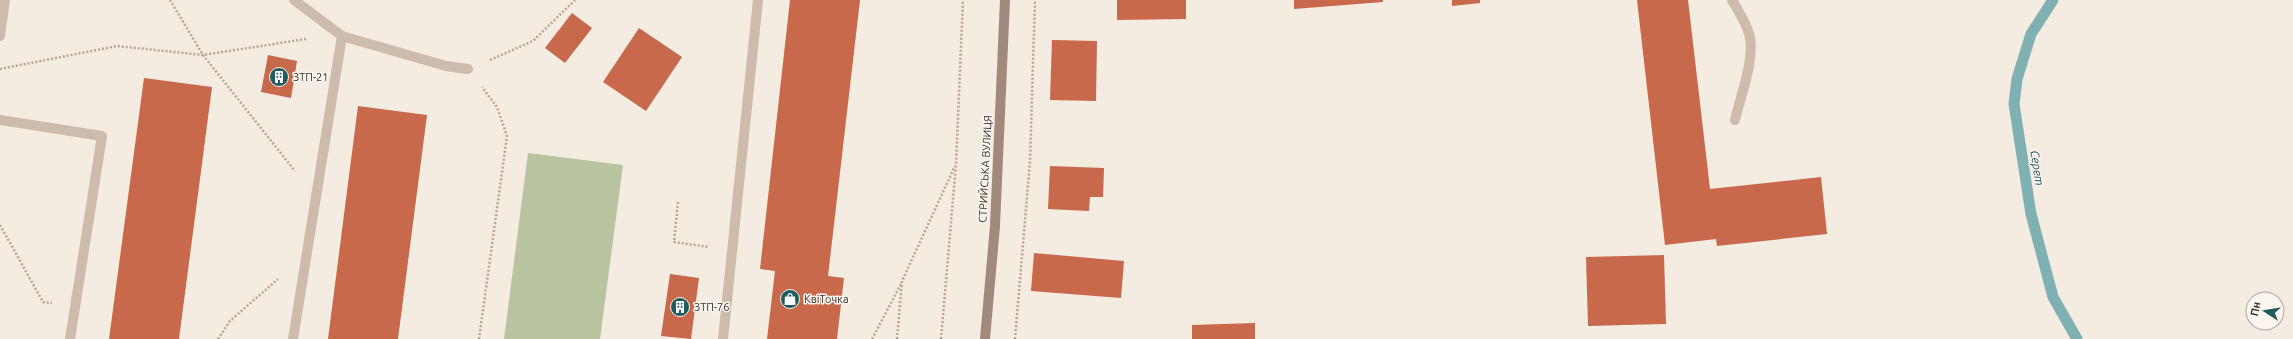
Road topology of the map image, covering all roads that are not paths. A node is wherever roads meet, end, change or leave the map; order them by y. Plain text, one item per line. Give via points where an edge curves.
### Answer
1 (5, 0) edge
2 (294, 0) edge
3 (758, 0) edge
4 (1005, 0) edge
5 (1732, 0) edge
6 (0, 36) edge
7 (342, 36) junction
8 (468, 69) road end
9 (0, 120) edge
10 (1734, 120) dead end
11 (70, 339) edge
12 (293, 339) edge
13 (723, 339) edge
14 (985, 339) edge

1 - 6 lane
2 - 7 lane
3 - 13 lane
4 - 14 main road, СТРИЙСЬКА ВУЛИЦЯ via 994,226
5 - 10 lane via 1745,22 1751,51
7 - 8 lane via 446,66
7 - 12 lane
9 - 11 lane via 102,136

